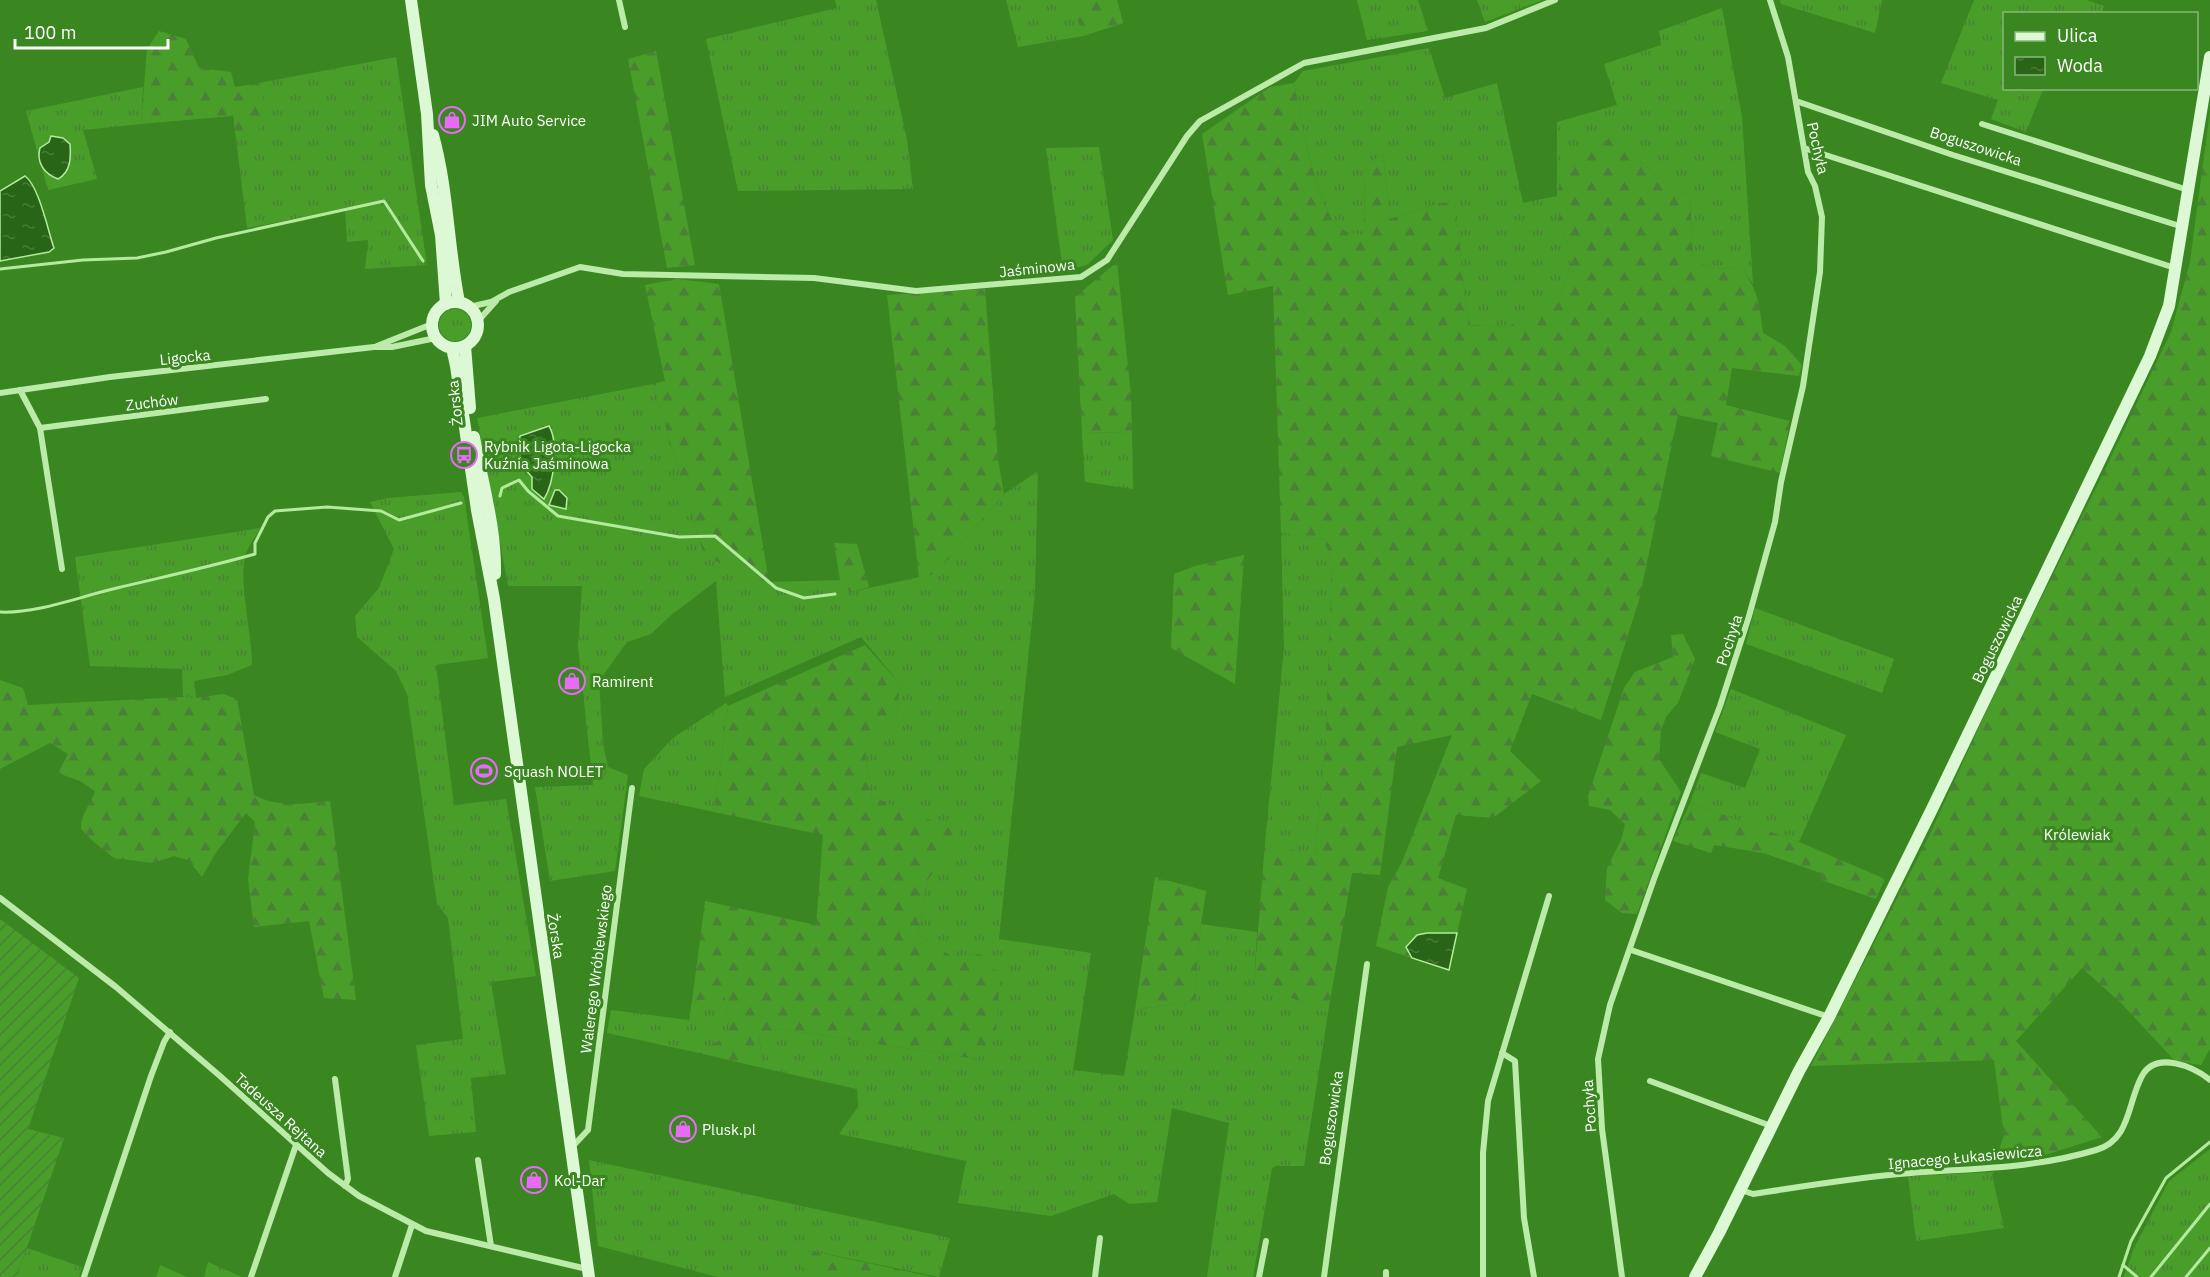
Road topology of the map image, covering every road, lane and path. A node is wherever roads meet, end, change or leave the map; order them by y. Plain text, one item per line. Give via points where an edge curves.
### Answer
1 (411, 0) edge
2 (619, 0) edge
3 (1555, 0) edge
4 (1770, 0) edge
5 (625, 27) dead end
6 (2210, 57) edge
7 (1796, 101) junction
8 (1982, 124) dead end
9 (1804, 148) junction
10 (2189, 190) junction
11 (2183, 227) junction
12 (2176, 269) junction
13 (499, 298) junction
14 (458, 304) junction
15 (478, 321) junction
16 (432, 324) junction
17 (436, 338) junction
18 (465, 346) junction
19 (374, 347) junction
20 (452, 348) junction
21 (20, 390) junction
22 (0, 393) edge
23 (266, 399) dead end
24 (40, 428) junction
25 (62, 569) dead end
26 (494, 599) junction
27 (632, 788) dead end
28 (1549, 896) dead end
29 (0, 898) edge
30 (1631, 950) junction
31 (1367, 964) dead end
32 (1829, 1017) junction
33 (170, 1032) junction
34 (1502, 1053) junction
35 (335, 1079) dead end
36 (2210, 1080) edge
37 (1650, 1081) dead end
38 (1772, 1126) junction
39 (296, 1145) junction
40 (572, 1147) junction
41 (478, 1160) dead end
42 (345, 1186) junction
43 (1741, 1190) junction
44 (412, 1225) junction
45 (1100, 1238) dead end
46 (1266, 1241) dead end
47 (491, 1246) junction
48 (588, 1273) edge
49 (84, 1277) edge
50 (251, 1277) edge
51 (395, 1277) edge
52 (1095, 1277) edge
53 (1260, 1277) edge
54 (1324, 1277) edge
55 (1483, 1277) edge
56 (1534, 1277) edge
57 (1622, 1277) edge
58 (1695, 1277) edge

1 - 14 main road via 427,114 438,154
2 - 5 street
3 - 13 street, Jaśminowa via 1486,28 1304,63 1200,121 1107,260 1081,277 916,291 814,279 623,274 580,267
4 - 7 street, Pochyła via 1788,57
6 - 10 main road, Boguszowicka
7 - 9 street, Pochyła
7 - 11 street, Boguszowicka
8 - 10 street, Boguszowicka
9 - 12 street
9 - 30 street, Pochyła via 1822,217 1820,272 1803,386 1775,522 1724,694
10 - 11 main road, Boguszowicka
11 - 12 main road, Boguszowicka
12 - 32 main road, Boguszowicka via 2169,306 2150,356
13 - 14 street, Jaśminowa via 485,304
13 - 15 street, Jaśminowa
14 - 15 main road
14 - 16 main road via 436,312
15 - 18 main road via 475,338
16 - 17 main road
16 - 19 street, Ligocka
17 - 19 street, Ligocka
17 - 20 main road
18 - 20 main road
18 - 26 main road, Żorska via 472,427 495,558
19 - 21 street, Ligocka
20 - 26 main road, Żorska
21 - 22 street, Ligocka
21 - 24 street
23 - 24 street, Zuchów
24 - 25 street
26 - 40 main road, Żorska
27 - 40 street, Walerego Wróblewskiego via 588,1130
28 - 34 street
29 - 33 street, Tadeusza Rejtana
30 - 32 street
30 - 57 street, Pochyła via 1610,1005 1598,1059 1602,1129
31 - 54 street, Boguszowicka
32 - 38 main road, Boguszowicka
33 - 39 street, Tadeusza Rejtana
33 - 49 street via 151,1076
34 - 55 street via 1488,1101 1483,1153
34 - 56 street via 1515,1061 1524,1218
35 - 42 street via 348,1179
36 - 43 street, Ignacego Łukasiewicza via 2182,1064 2152,1067 2142,1076 2128,1118 2112,1142 2093,1151 2035,1165 1900,1174 1753,1194
37 - 38 street
38 - 43 main road, Boguszowicka
39 - 42 street, Tadeusza Rejtana
39 - 50 street
40 - 48 main road, Żorska
41 - 47 street
42 - 44 street, Tadeusza Rejtana
43 - 58 main road, Boguszowicka
44 - 47 street, Tadeusza Rejtana
44 - 51 street
45 - 52 street
46 - 53 street
47 - 48 street, Tadeusza Rejtana

